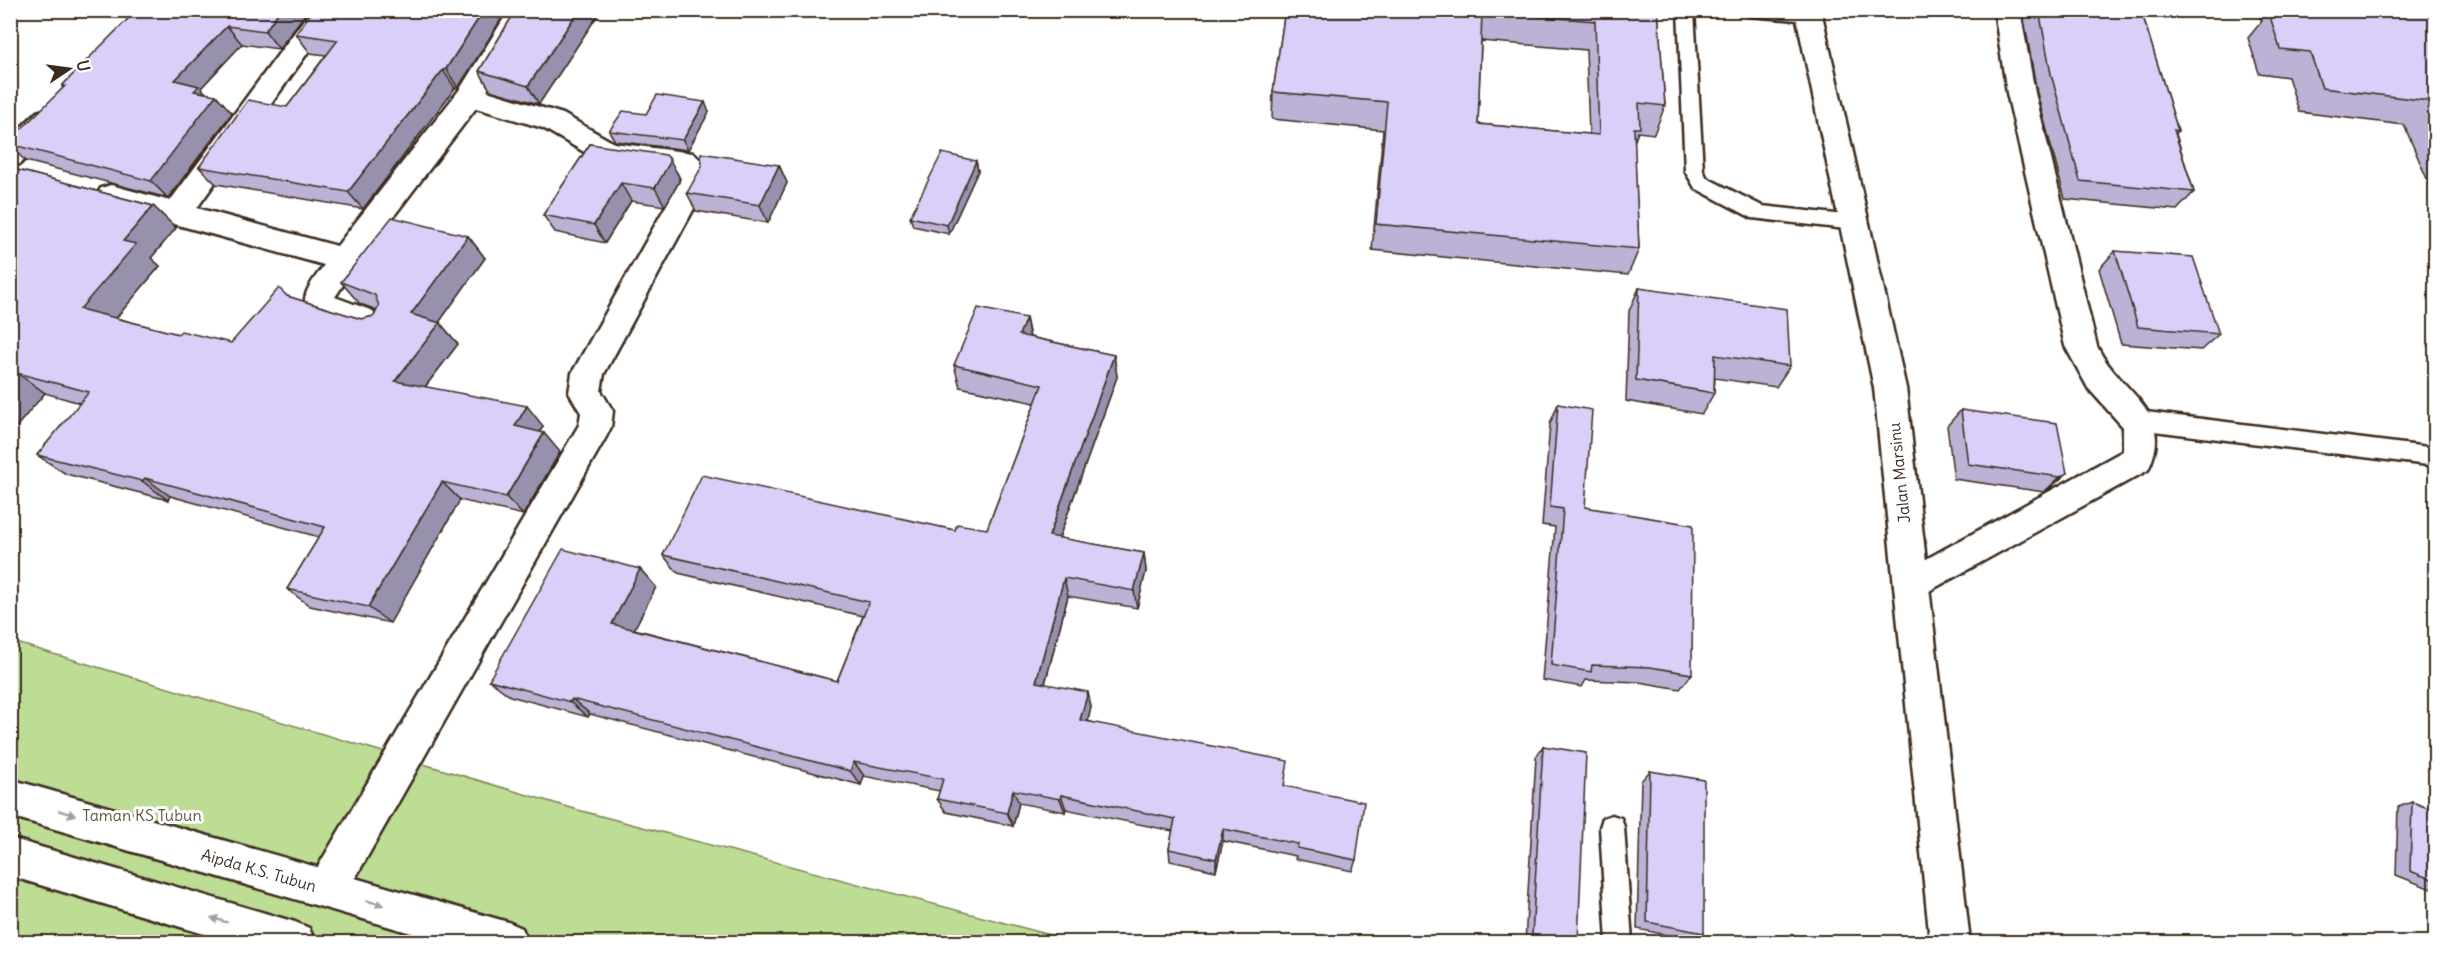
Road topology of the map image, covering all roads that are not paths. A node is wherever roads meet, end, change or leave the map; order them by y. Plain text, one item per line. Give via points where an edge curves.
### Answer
1 (324, 10) edge
2 (523, 10) edge
3 (1686, 10) edge
4 (1749, 10) edge
5 (2007, 10) edge
6 (1809, 13) edge
7 (470, 96) junction
8 (60, 105) edge
9 (10, 156) edge
10 (88, 190) edge
11 (177, 213) junction
12 (1854, 223) junction
13 (344, 259) junction
14 (381, 326) edge
15 (2138, 420) junction
16 (2436, 457) edge
17 (1911, 585) junction
18 (10, 797) edge
19 (1612, 827) dead end
20 (10, 857) edge
21 (327, 889) junction
22 (296, 942) edge
23 (508, 942) edge
24 (1620, 942) edge
25 (1950, 942) edge

1 - 11 street
2 - 7 street
3 - 12 lane via 1694,171 1701,183 1759,213
4 - 6 lane
5 - 15 street via 2021,93 2081,346 2100,379
6 - 12 street, Jalan Marsinu
7 - 13 street
7 - 21 street via 553,121 608,153 683,161 696,174 695,183 588,373 585,393 597,411 595,427
8 - 9 street
10 - 11 street
11 - 13 street
12 - 17 street, Jalan Marsinu via 1890,388
13 - 14 street via 320,295 319,306
15 - 16 lane
15 - 17 street via 2143,444 2136,460
17 - 25 street, Jalan Marsinu
18 -> 21 street, Aipda K.S. Tubun
19 - 24 lane
22 -> 20 street
21 -> 23 street, Aipda K.S. Tubun

